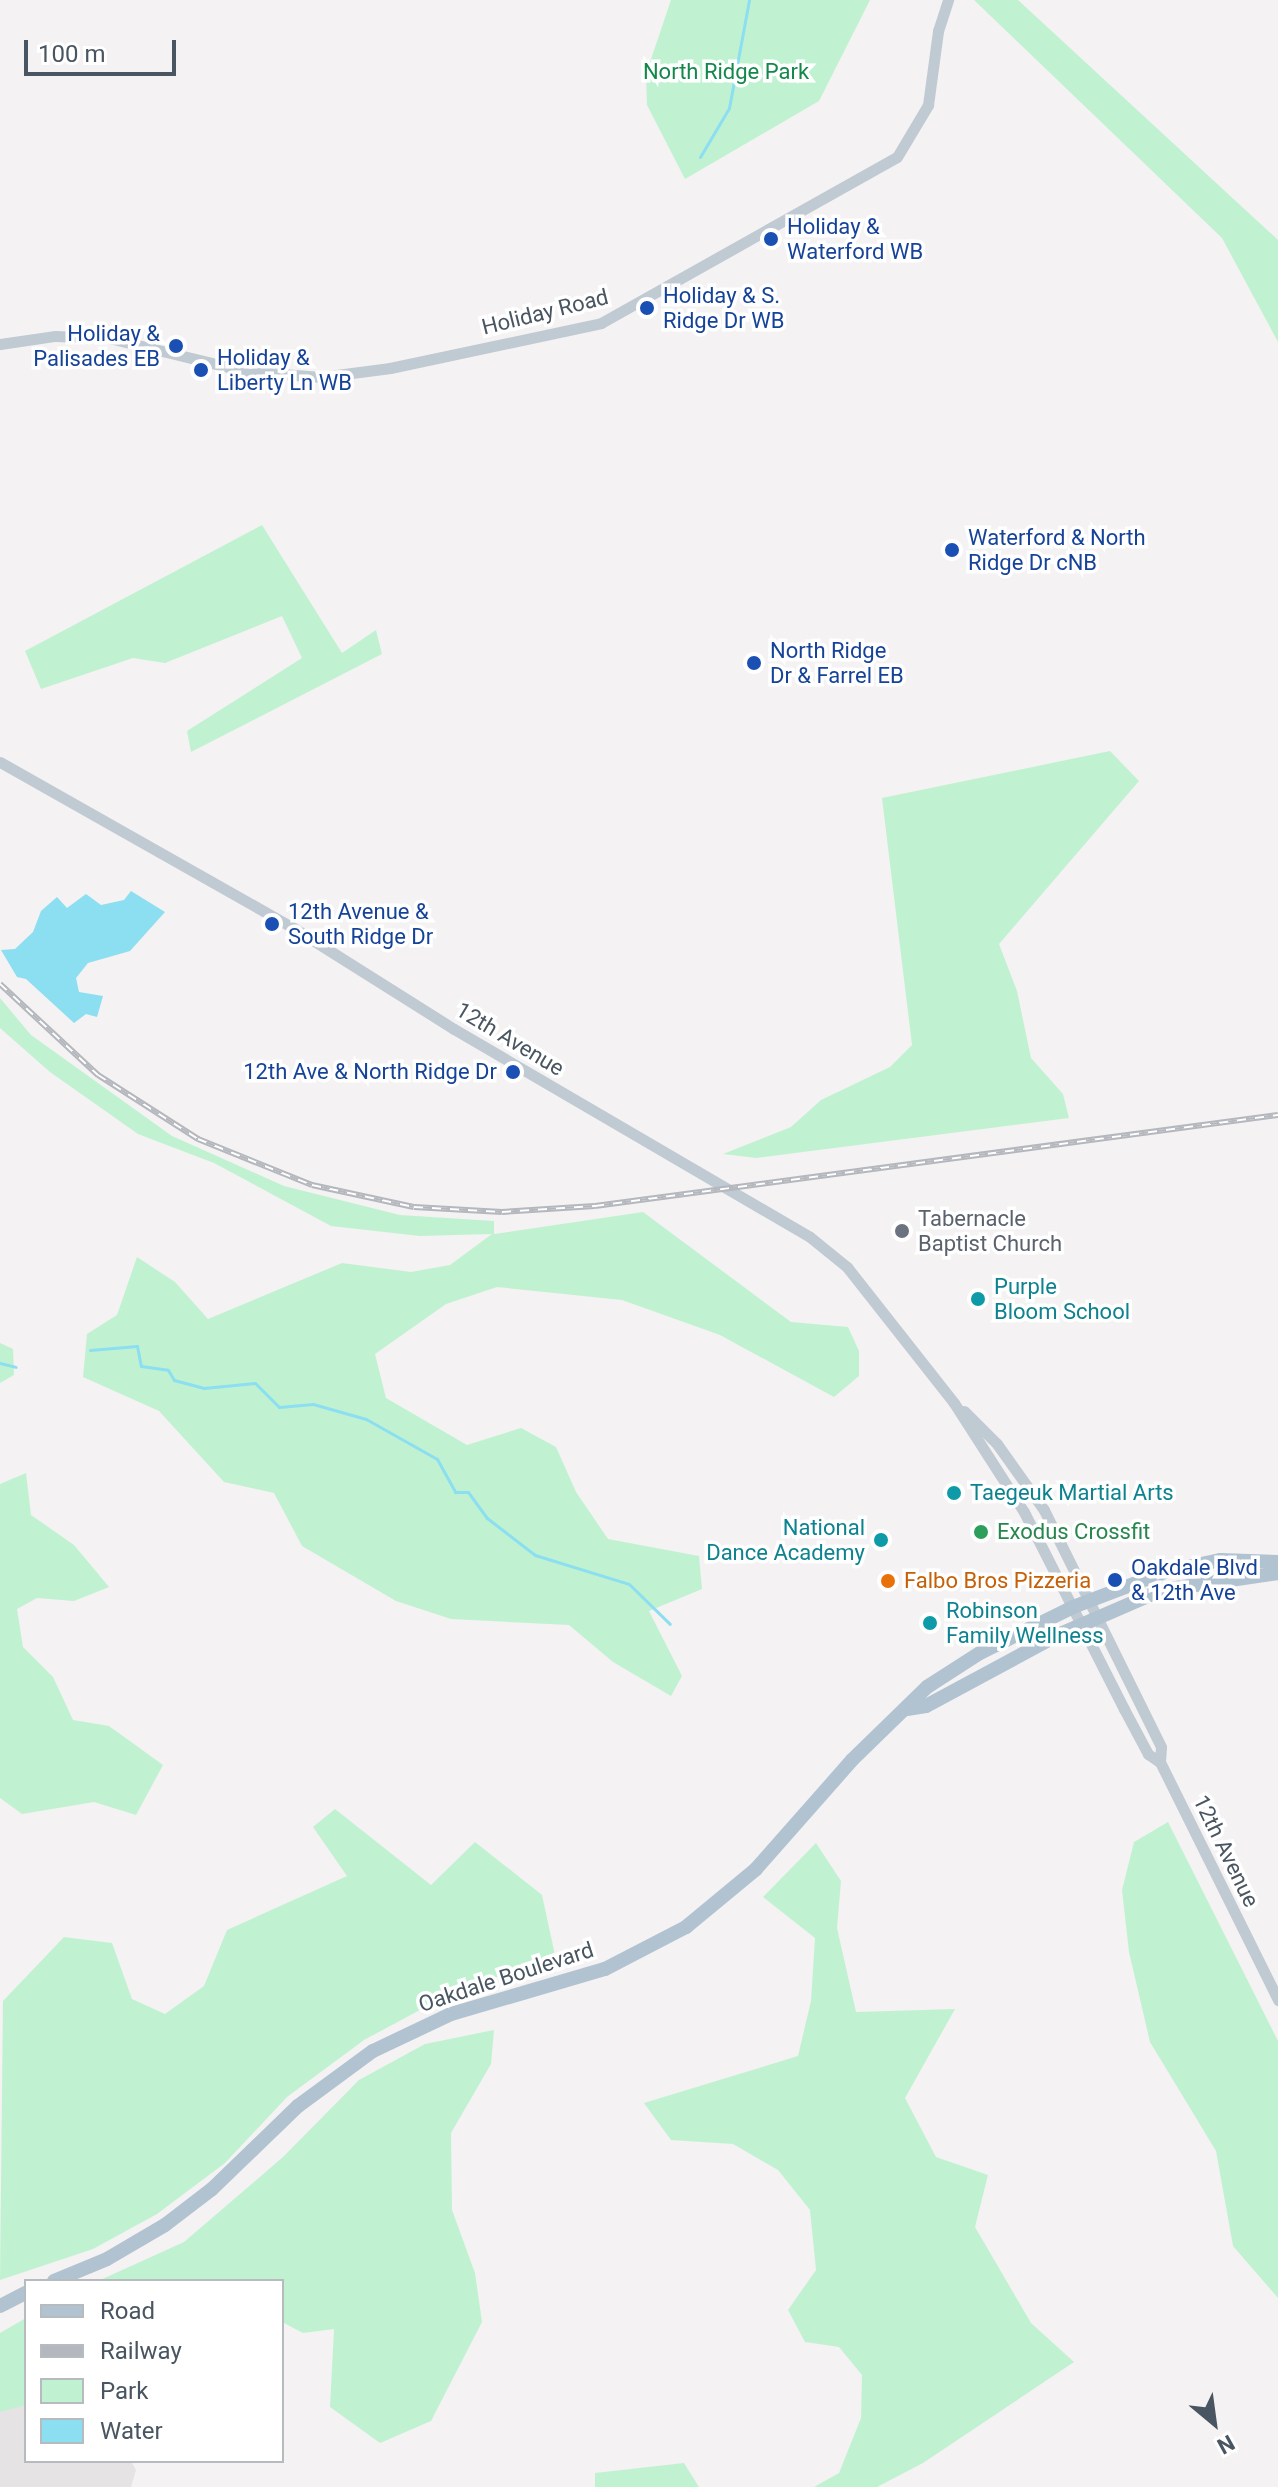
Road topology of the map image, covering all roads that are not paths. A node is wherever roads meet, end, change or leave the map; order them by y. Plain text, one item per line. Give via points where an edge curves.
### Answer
1 (948, 0) edge
2 (0, 344) edge
3 (0, 762) edge
4 (954, 1403) junction
5 (1278, 1562) edge
6 (1278, 1573) edge
7 (1090, 1600) junction
8 (1073, 1607) junction
9 (1098, 1618) junction
10 (1082, 1625) junction
11 (907, 1709) junction
12 (1160, 1762) junction
13 (1278, 2000) edge
14 (59, 2279) edge
15 (24, 2294) edge
16 (0, 2306) edge

1 - 2 street, Holiday Road via 938,31 928,105 897,157 601,323 390,368 321,377 244,371 109,338 55,336
3 - 4 street, 12th Avenue via 292,927 454,1029 810,1237 863,1285
4 - 7 street, 12th Avenue via 1016,1468
4 - 8 street, 12th Avenue via 1024,1512
5 - 7 main road, Oakdale Boulevard via 1197,1563
6 - 9 main road, Oakdale Boulevard via 1183,1584
7 - 8 main road, Oakdale Boulevard
7 - 9 street, 12th Avenue
8 - 10 street, 12th Avenue
8 - 11 main road, Oakdale Boulevard via 961,1665 927,1687
9 - 10 main road, Oakdale Boulevard
9 - 12 street, 12th Avenue via 1161,1747
10 - 11 main road, Oakdale Boulevard via 926,1706
10 - 12 street, 12th Avenue via 1148,1754
11 - 14 main road, Oakdale Boulevard via 852,1760 756,1869 686,1927 605,1969 451,2014 373,2051 298,2106 212,2189 165,2225 107,2259
12 - 13 street, 12th Avenue
15 - 16 main road

